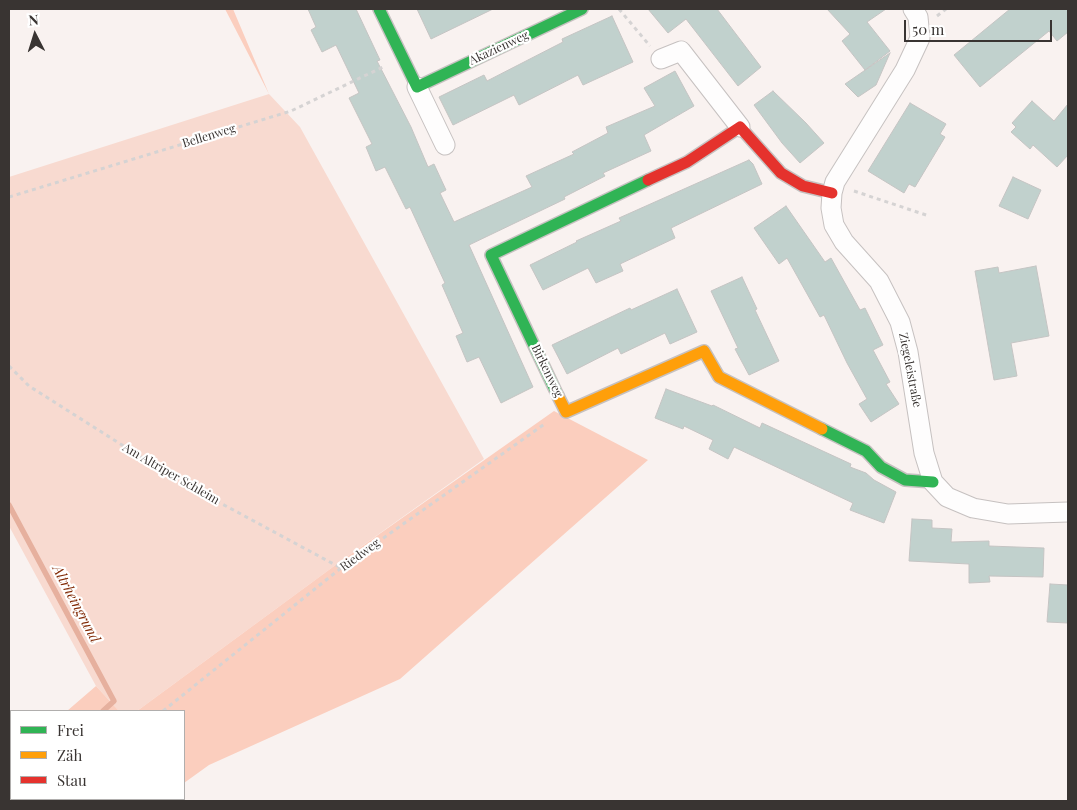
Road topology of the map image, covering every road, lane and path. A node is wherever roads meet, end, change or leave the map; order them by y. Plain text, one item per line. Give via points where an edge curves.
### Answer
1 (379, 9) edge
2 (582, 9) edge
3 (619, 9) edge
4 (913, 9) edge
5 (401, 58) junction
6 (661, 60) joint
7 (417, 87) junction
8 (740, 127) junction
9 (445, 145) dead end
10 (834, 188) junction
11 (9, 197) edge
12 (929, 216) dead end
13 (9, 366) edge
14 (566, 412) junction
15 (934, 482) junction
16 (1068, 512) edge
17 (341, 568) junction
18 (164, 710) edge

1 - 5 street
2 - 7 street, Akazienweg
3 - 6 path
4 - 10 street via 918,17 920,38 905,70
5 - 7 street
5 - 11 path, Bellenweg via 291,111
6 - 8 street via 681,51
7 - 9 street
8 - 10 street via 781,173 803,186
8 - 14 street, Birkenweg via 687,162 491,255
10 - 12 path via 860,193
10 - 15 street, Ziegeleistraße via 831,208 834,226 879,281 900,322 924,453
13 - 17 path, Am Altriper Schleim via 29,386 174,478
14 - 15 street, Birkenweg via 704,351 719,377 866,451 881,467 904,480
14 - 17 path, Riedweg
15 - 16 street, Ziegeleistraße via 947,497 973,508 1008,514
17 - 18 path, Riedweg

